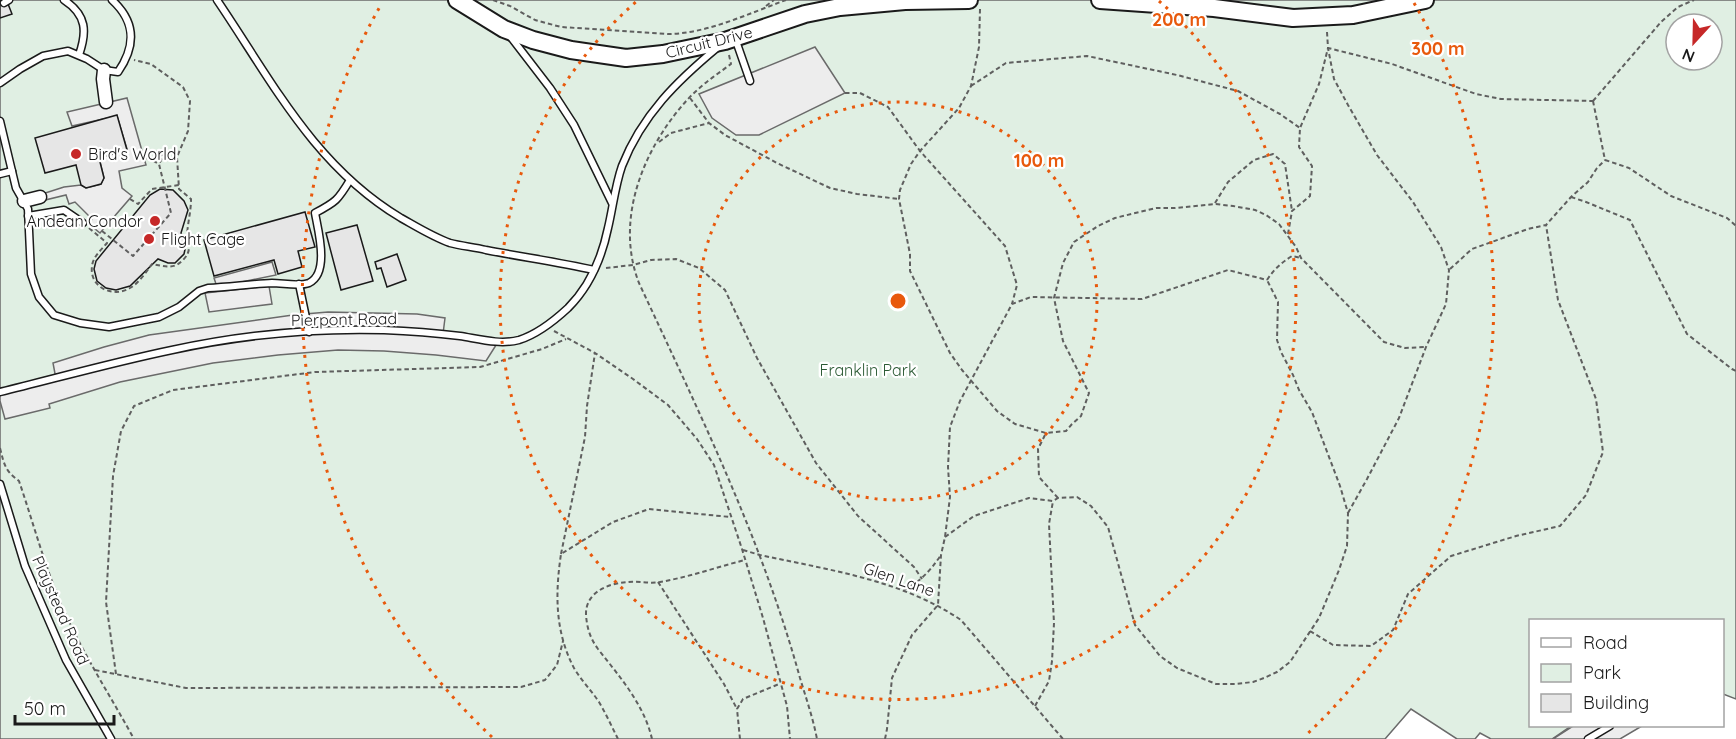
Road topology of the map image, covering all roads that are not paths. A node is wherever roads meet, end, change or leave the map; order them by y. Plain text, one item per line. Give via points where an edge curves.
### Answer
1 (64, 0) edge
2 (112, 0) edge
3 (218, 0) edge
4 (457, 0) edge
5 (1100, 0) edge
6 (1425, 0) edge
7 (975, 3) edge
8 (504, 28) junction
9 (730, 40) junction
10 (79, 55) junction
11 (104, 70) junction
12 (750, 81) dead end
13 (0, 83) edge
14 (106, 102) dead end
15 (0, 121) edge
16 (12, 171) junction
17 (0, 174) edge
18 (350, 180) junction
19 (40, 197) dead end
20 (24, 201) junction
21 (612, 203) junction
22 (28, 216) junction
23 (82, 223) road end
24 (594, 270) junction
25 (299, 284) junction
26 (309, 332) junction
27 (0, 392) edge
28 (0, 484) edge
29 (1609, 727) edge
30 (111, 739) edge
31 (1588, 739) edge

1 - 10 lane via 78,11 84,24
2 - 11 lane via 129,21 131,35 128,58 118,72
3 - 18 lane via 293,116
4 - 8 main road, Circuit Drive
5 - 6 main road via 1293,18 1353,15
7 - 9 main road, Circuit Drive via 905,2 840,7 805,14
8 - 9 main road, Circuit Drive via 571,50 626,57 663,54
8 - 21 lane via 574,125
9 - 12 lane
9 - 21 lane, Pierpont Road via 686,73 639,129 622,166
10 - 11 lane
10 - 13 lane via 68,51 43,56
11 - 14 street
15 - 16 lane
16 - 17 lane
16 - 20 lane
18 - 24 lane via 391,212 451,243
18 - 25 lane via 333,204 315,213 322,253 320,266 310,282
19 - 20 street
20 - 22 lane
21 - 24 lane, Pierpont Road
22 - 23 lane via 64,210
22 - 25 lane via 30,274 39,297 54,315 80,323 109,327 159,317 208,288
24 - 26 lane, Pierpont Road via 575,300 549,324 528,336 508,341 385,330
25 - 26 lane
26 - 27 lane, Pierpont Road via 186,347
28 - 30 lane, Playstead Road via 25,566 61,650
29 - 31 lane

